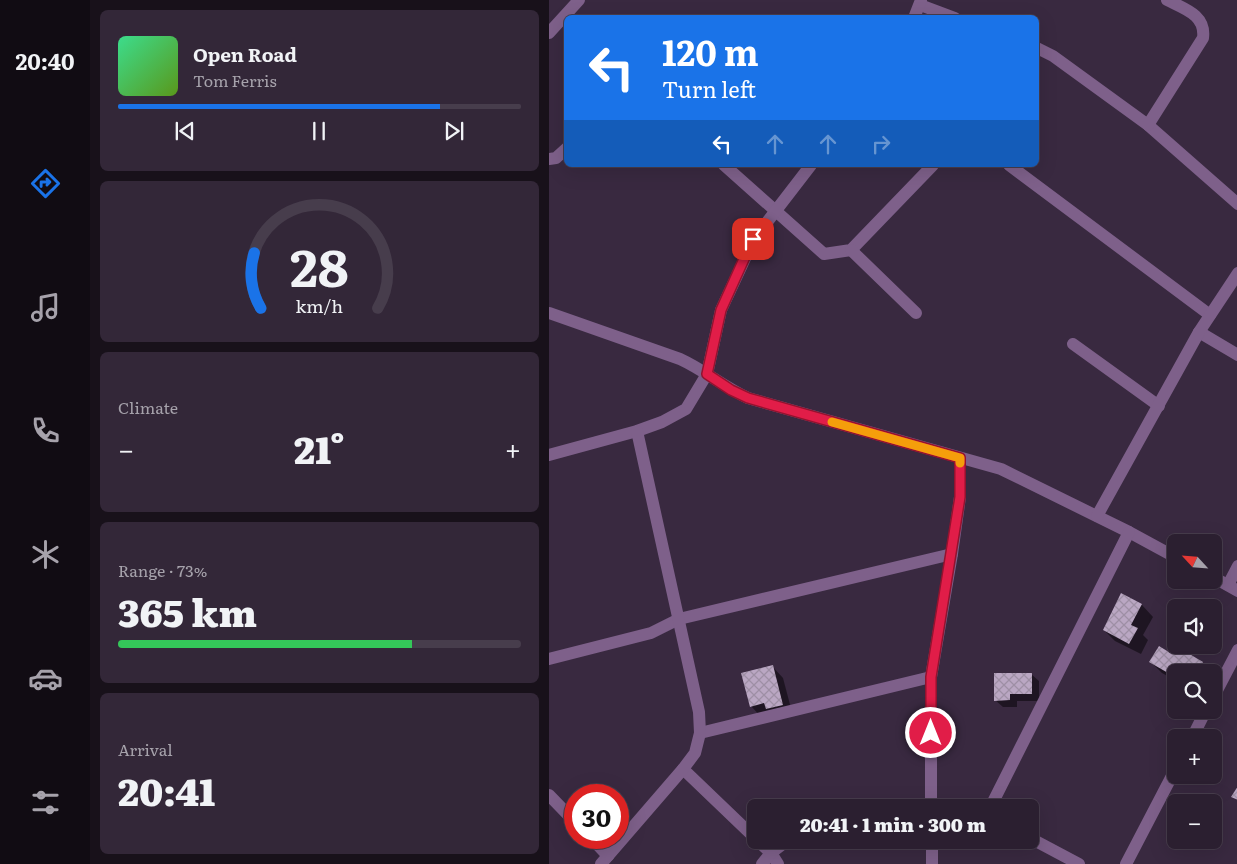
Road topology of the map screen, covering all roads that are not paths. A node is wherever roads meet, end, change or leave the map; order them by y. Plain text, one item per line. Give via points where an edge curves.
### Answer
1 (579, 0) edge
2 (1167, 0) edge
3 (920, 2) edge
4 (565, 15) edge
5 (915, 15) edge
6 (948, 15) edge
7 (564, 16) edge
8 (549, 33) edge
9 (1039, 49) edge
10 (1149, 125) junction
11 (564, 151) edge
12 (549, 159) edge
13 (726, 167) edge
14 (809, 167) edge
15 (931, 167) edge
16 (1012, 167) edge
17 (1237, 204) edge
18 (775, 211) junction
19 (851, 250) junction
20 (1237, 274) edge
21 (549, 313) edge
22 (917, 313) dead end
23 (1210, 315) junction
24 (1199, 332) junction
25 (1073, 344) dead end
26 (1237, 355) edge
27 (707, 374) junction
28 (1159, 406) junction
29 (637, 431) junction
30 (549, 456) edge
31 (960, 458) junction
32 (1097, 516) junction
33 (1129, 532) junction
34 (1167, 553) edge
35 (952, 554) junction
36 (1237, 566) edge
37 (1232, 588) edge
38 (679, 619) junction
39 (1237, 650) edge
40 (549, 659) edge
41 (931, 677) junction
42 (1222, 680) edge
43 (700, 733) junction
44 (683, 769) junction
45 (1168, 784) edge
46 (549, 795) edge
47 (931, 799) edge
48 (995, 799) edge
49 (564, 811) edge
50 (747, 830) edge
51 (1039, 843) edge
52 (598, 849) edge
53 (766, 849) edge
54 (932, 849) edge
55 (775, 859) edge
56 (605, 860) edge
57 (762, 864) edge
58 (932, 864) edge
59 (1079, 864) edge
60 (1126, 864) edge

1 - 4 street
2 - 10 street via 1199,18 1203,38
3 - 5 street
3 - 6 street
7 - 8 street
9 - 10 street
10 - 17 street
11 - 12 street via 556,158
13 - 18 street
14 - 18 street
15 - 19 street
16 - 23 street
18 - 19 street via 824,254
18 - 27 street via 753,239 721,310
19 - 22 street
20 - 23 street
21 - 27 street via 680,359
23 - 24 street
24 - 26 street
24 - 28 street
25 - 28 street
27 - 29 street via 686,409
27 - 31 street via 748,398
28 - 32 street
29 - 30 street
29 - 38 street
31 - 32 street via 1001,469
31 - 35 street via 960,497
32 - 33 street
33 - 34 street
33 - 48 street
35 - 38 street
35 - 41 street
36 - 37 street
38 - 40 street via 651,633
38 - 43 street via 699,712
39 - 42 street
41 - 43 street
41 - 47 street
43 - 44 street via 695,753
44 - 50 street
44 - 56 street
45 - 60 street
46 - 49 street
51 - 59 street
52 - 56 street
53 - 55 street
54 - 58 street
55 - 57 street

